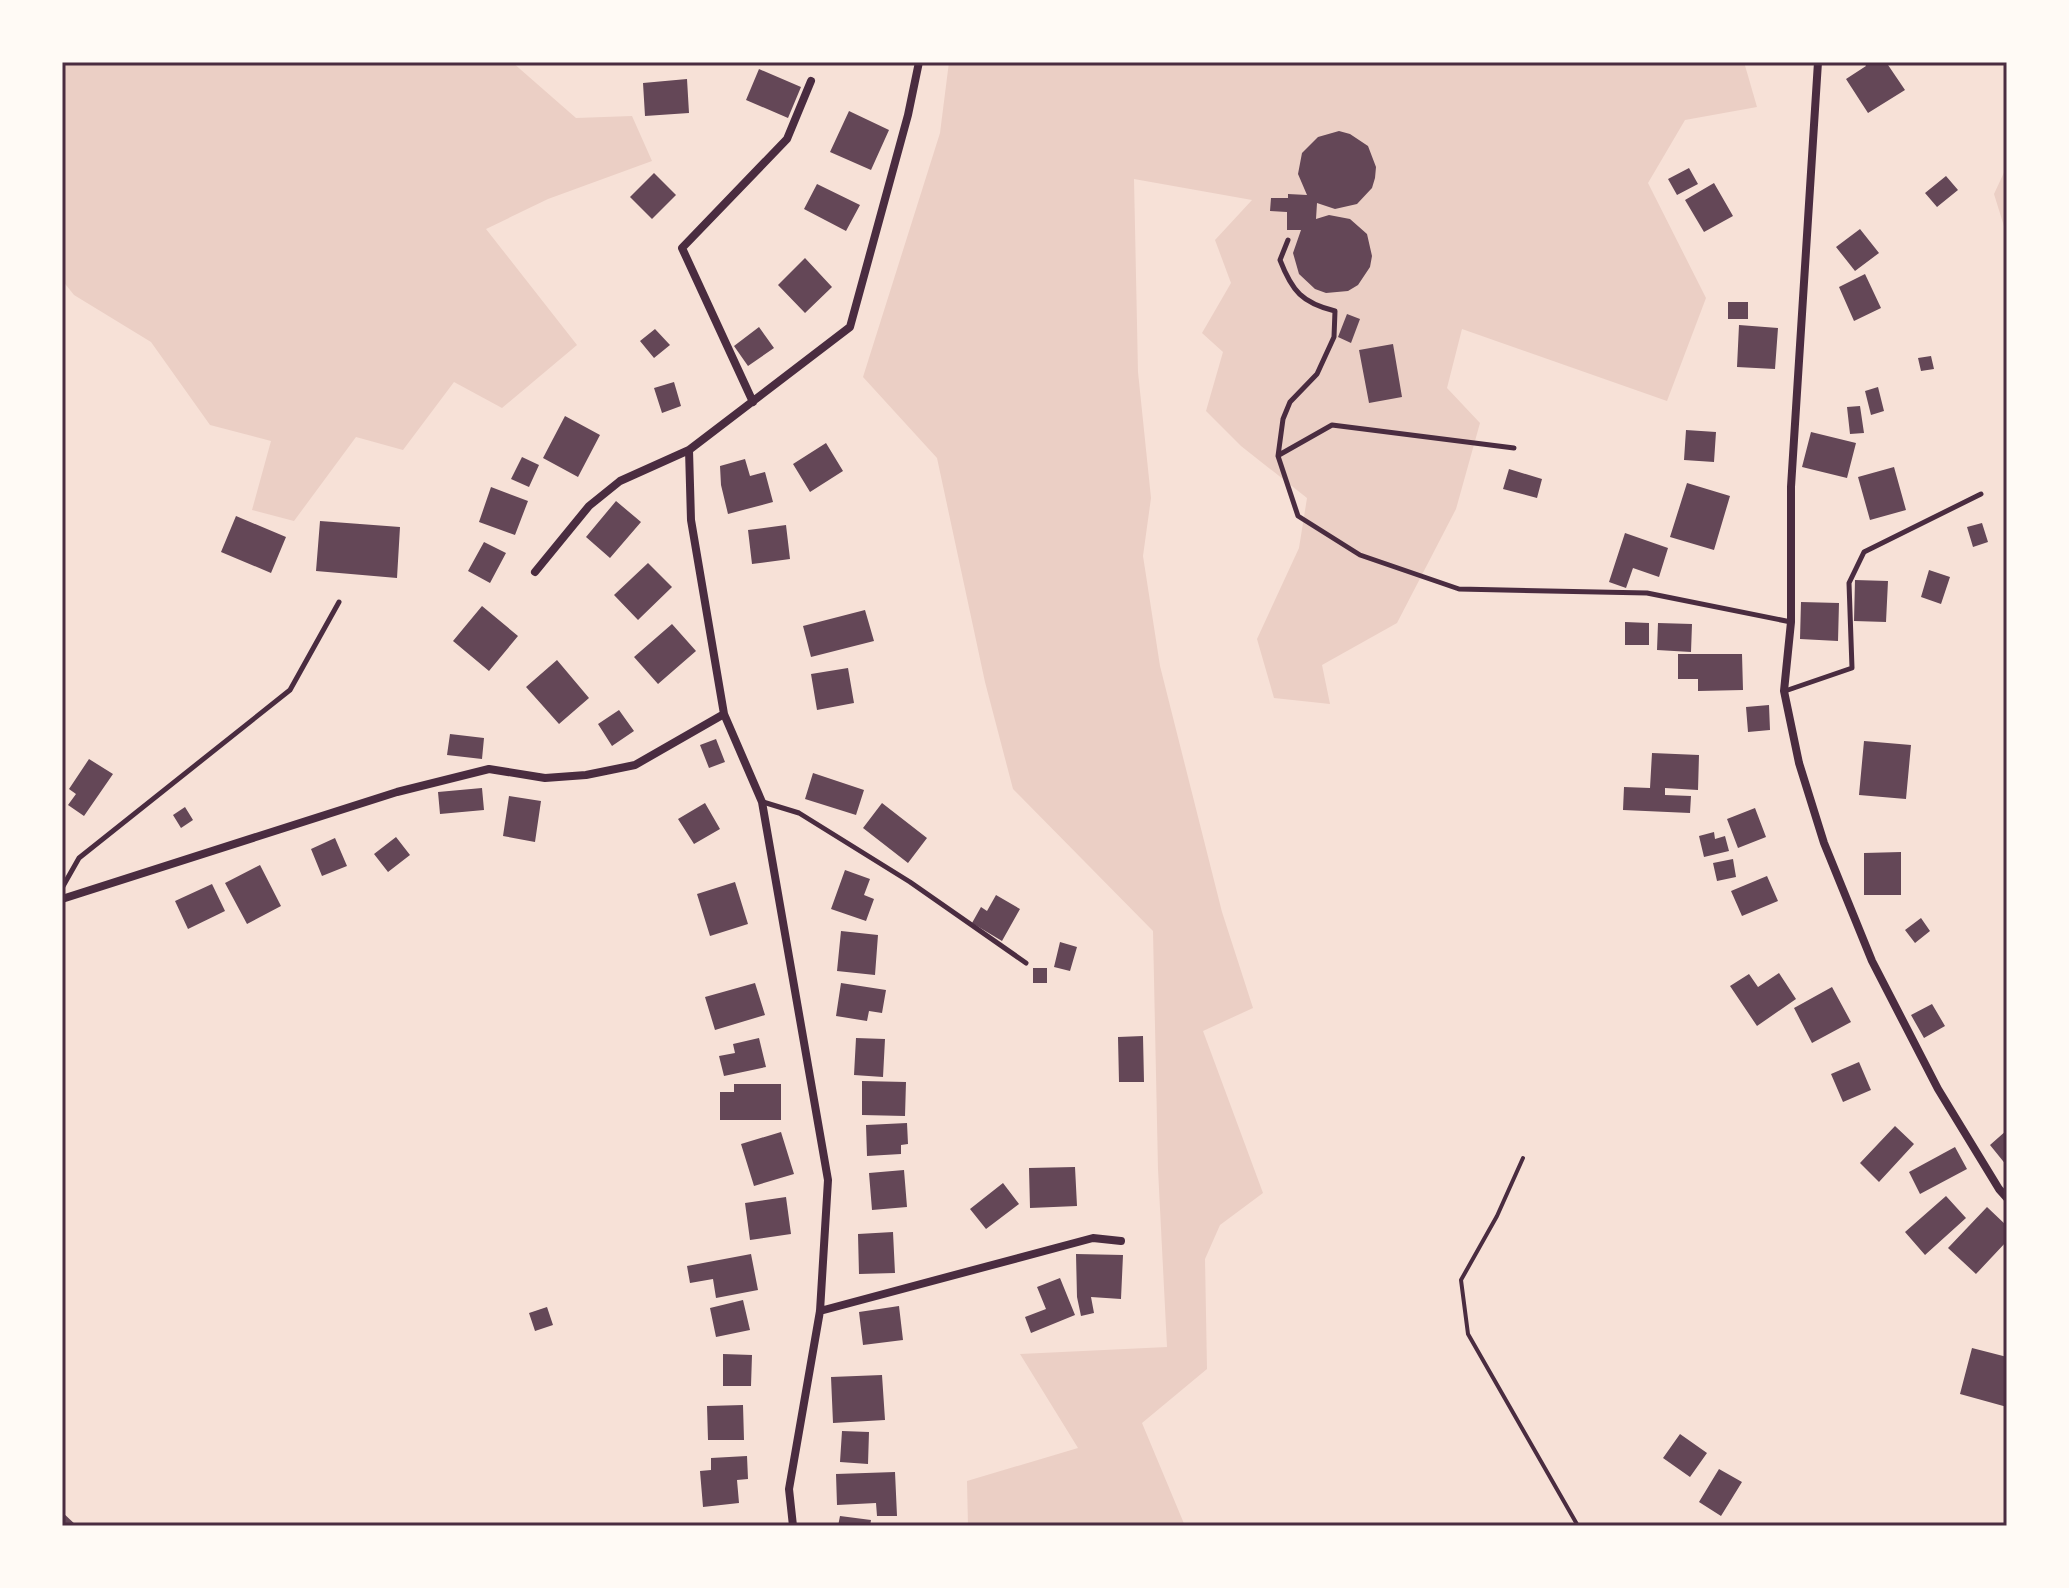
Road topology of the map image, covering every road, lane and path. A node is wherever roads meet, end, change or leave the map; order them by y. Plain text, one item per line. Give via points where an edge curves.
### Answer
1 (919, 62) edge
2 (1818, 62) edge
3 (811, 81) dead end
4 (1288, 240) dead end
5 (753, 402) junction
6 (1514, 448) dead end
7 (689, 450) junction
8 (1278, 456) junction
9 (1981, 494) dead end
10 (535, 572) dead end
11 (339, 602) dead end
12 (1791, 622) junction
13 (1784, 691) junction
14 (724, 714) junction
15 (762, 802) junction
16 (62, 888) edge
17 (62, 899) edge
18 (1026, 963) dead end
19 (1523, 1158) dead end
20 (2007, 1198) edge
21 (1121, 1241) dead end
22 (820, 1311) junction
23 (793, 1526) edge
24 (1578, 1526) edge

1 - 5 street via 850,327
2 - 12 street via 1791,487
3 - 5 street via 787,139 682,248
4 - 8 lane via 1280,260 1290,285 1312,306 1335,311 1334,337 1317,374 1290,402
5 - 7 street
6 - 8 lane via 1332,425
7 - 10 street via 620,481 589,506
7 - 14 street via 691,520
8 - 12 lane via 1298,516 1360,555 1459,589 1647,593
9 - 13 lane via 1864,552 1849,583 1852,668
11 - 16 lane via 290,690 79,858
12 - 13 street
13 - 20 street via 1824,843 1872,961 1938,1089
14 - 15 street
14 - 17 street via 635,765 545,778 489,769 397,792
15 - 18 lane via 799,813
15 - 22 street via 828,1180
19 - 24 path via 1461,1280 1468,1334
21 - 22 street via 1093,1238
22 - 23 street via 789,1489

